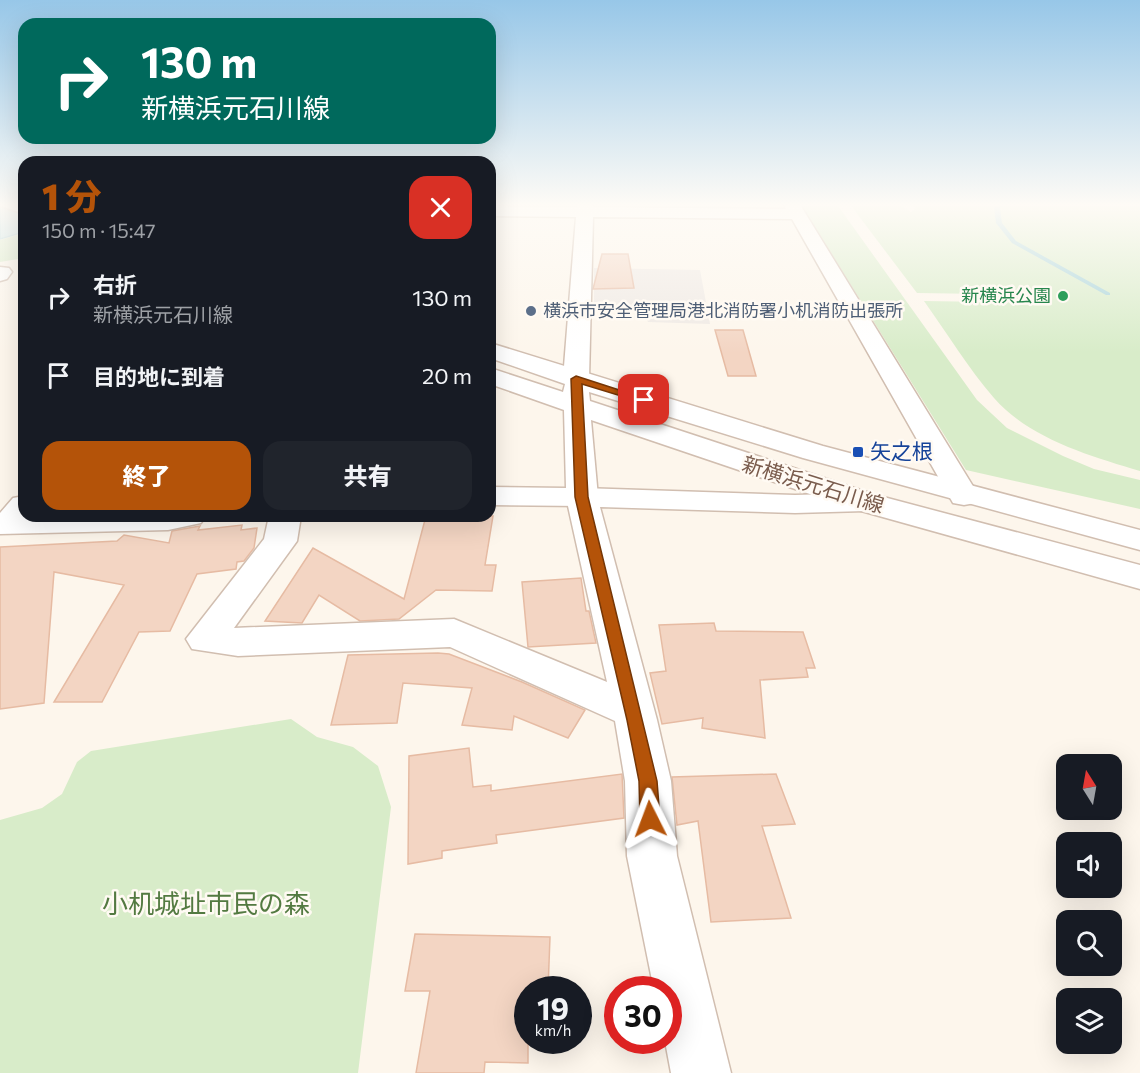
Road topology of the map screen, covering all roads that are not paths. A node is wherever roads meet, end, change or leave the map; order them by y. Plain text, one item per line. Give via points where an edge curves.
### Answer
1 (583, 253) edge
2 (821, 253) edge
3 (496, 353) edge
4 (496, 376) edge
5 (576, 393) junction
6 (496, 496) edge
7 (964, 496) junction
8 (582, 497) junction
9 (865, 502) junction
10 (284, 522) edge
11 (1140, 540) edge
12 (1140, 577) edge
13 (633, 711) junction
14 (701, 1073) edge

1 - 5 street
2 - 7 street
3 - 5 street, 新横浜元石川線
4 - 5 street, 新横浜元石川線
5 - 7 street, 新横浜元石川線
5 - 8 street
5 - 9 street, 新横浜元石川線
6 - 8 street
7 - 11 street, 新横浜元石川線
8 - 9 street via 795,504
8 - 13 street
9 - 12 street, 新横浜元石川線
10 - 13 street via 280,541 205,639 238,642 454,633
13 - 14 street via 648,781 652,856

